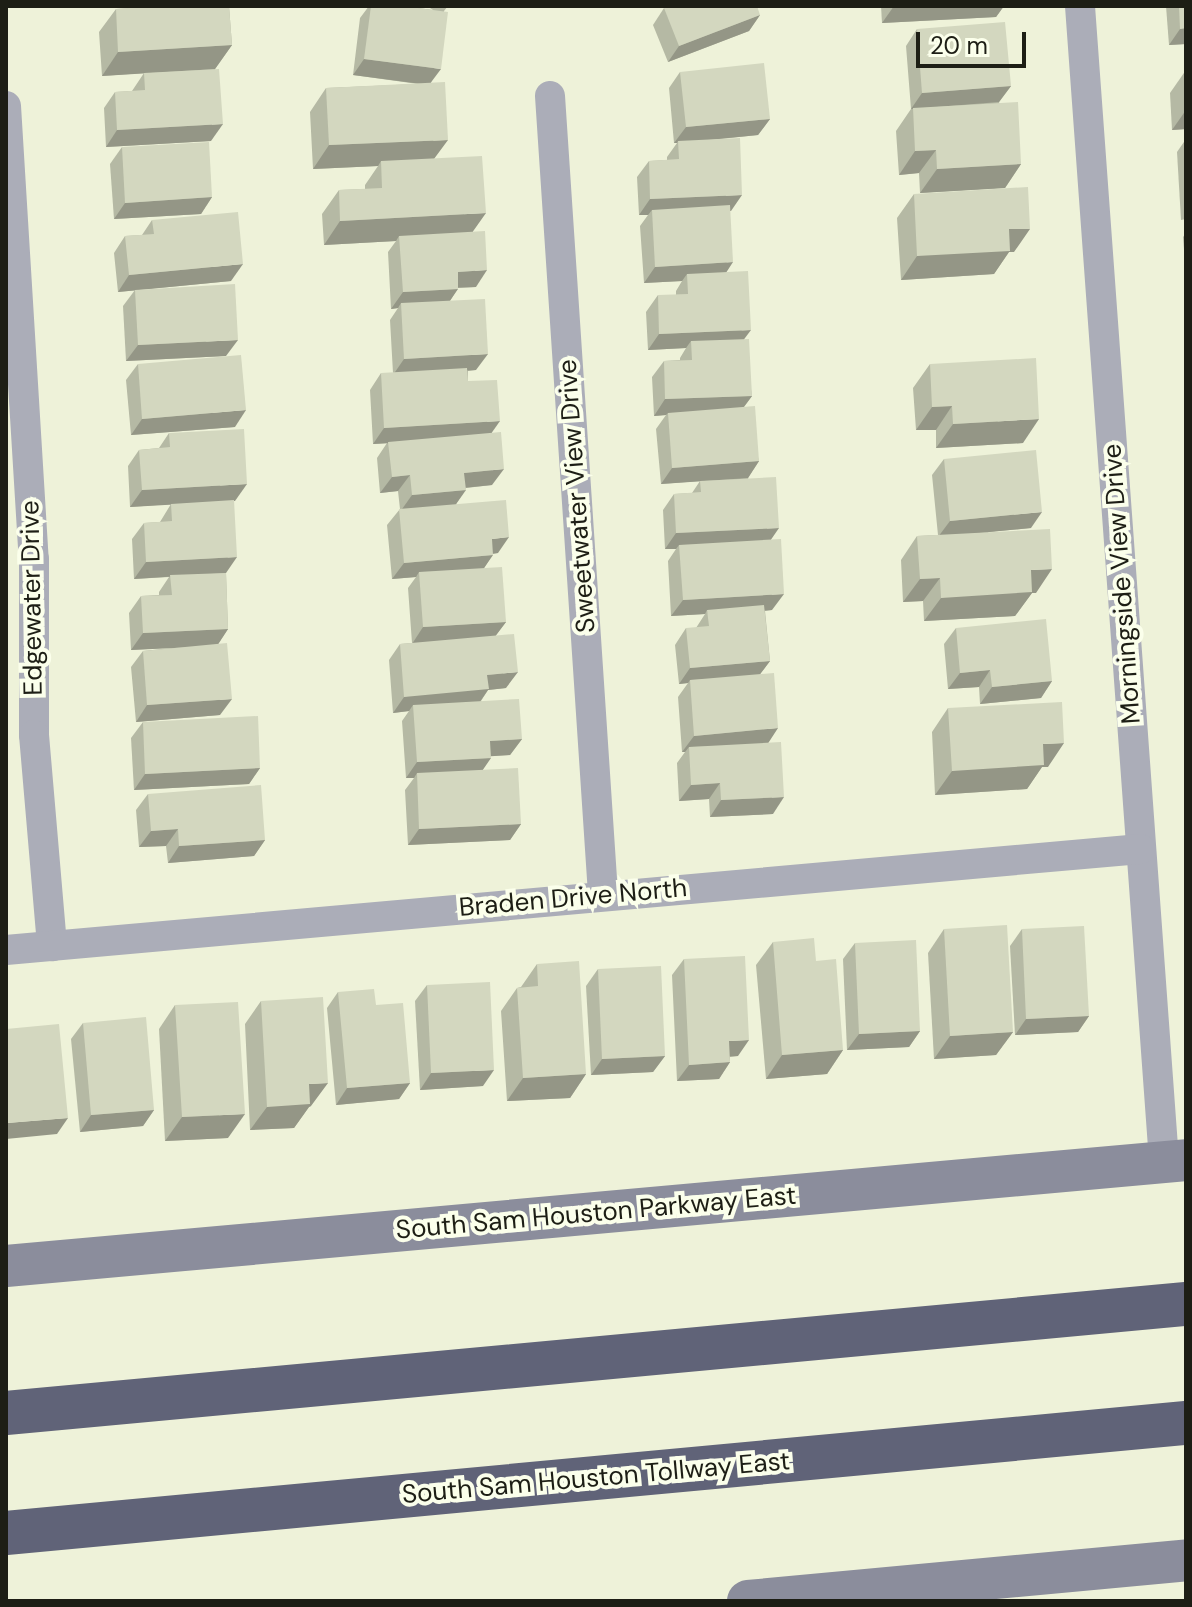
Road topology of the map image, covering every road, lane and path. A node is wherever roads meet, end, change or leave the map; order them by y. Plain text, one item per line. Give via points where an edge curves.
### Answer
1 (1080, 6) edge
2 (550, 96) dead end
3 (6, 106) edge
4 (1141, 849) junction
5 (603, 895) junction
6 (52, 946) junction
7 (6, 950) edge
8 (1175, 1161) edge
9 (6, 1266) edge
10 (1186, 1304) edge
11 (6, 1413) edge
12 (1186, 1423) edge
13 (6, 1533) edge
14 (1186, 1560) edge
15 (748, 1601) edge

1 - 4 street, Morningside View Drive
2 - 5 street, Sweetwater View Drive
3 - 6 street, Edgewater Drive via 34,559 34,735
4 - 5 street, Braden Drive North
4 - 8 street, Morningside View Drive
5 - 6 street, Braden Drive North
6 - 7 street, Braden Drive North
8 - 9 main road, South Sam Houston Parkway East
10 - 11 highway
12 - 13 highway, South Sam Houston Tollway East
14 - 15 main road

